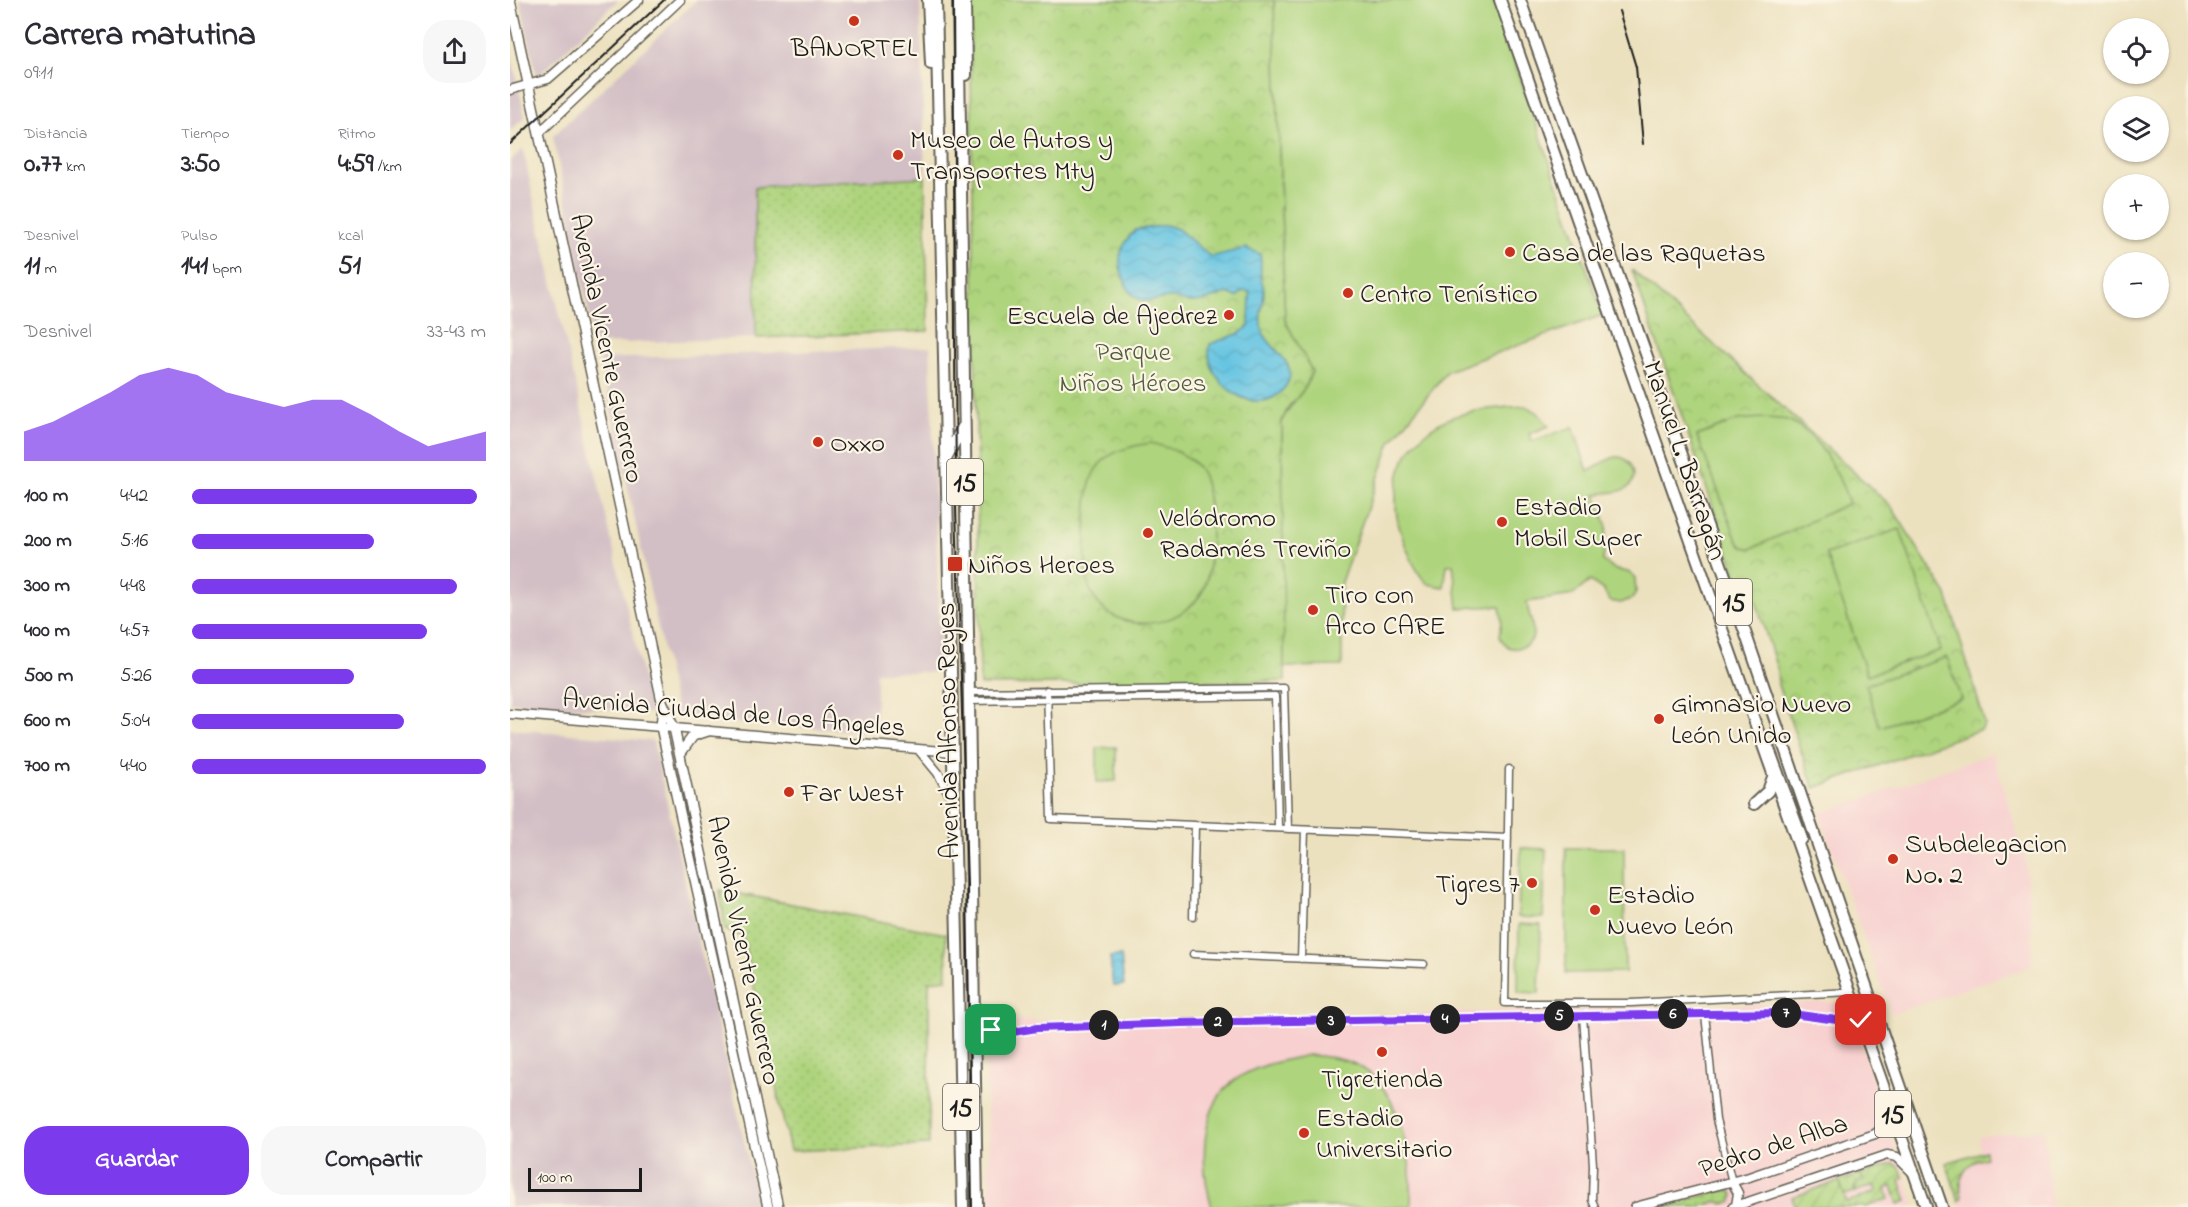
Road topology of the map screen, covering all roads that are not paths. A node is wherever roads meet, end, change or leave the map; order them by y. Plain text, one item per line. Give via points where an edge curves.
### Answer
1 (510, 0) edge
2 (639, 0) edge
3 (680, 0) edge
4 (928, 0) edge
5 (936, 0) edge
6 (1500, 0) edge
7 (1520, 0) edge
8 (960, 3) edge
9 (937, 80) junction
10 (529, 86) junction
11 (510, 90) edge
12 (539, 133) junction
13 (964, 427) junction
14 (946, 458) junction
15 (1047, 690) junction
16 (1103, 690) junction
17 (969, 697) junction
18 (1047, 698) junction
19 (1104, 698) junction
20 (663, 705) junction
21 (510, 714) edge
22 (969, 724) junction
23 (661, 727) junction
24 (674, 728) junction
25 (708, 731) junction
26 (1759, 734) junction
27 (919, 750) junction
28 (953, 752) junction
29 (680, 754) junction
30 (1509, 769) dead end
31 (953, 771) junction
32 (1773, 777) junction
33 (954, 803) junction
34 (1754, 804) dead end
35 (1196, 825) junction
36 (1278, 828) junction
37 (1288, 829) junction
38 (1305, 830) junction
39 (1508, 838) junction
40 (1808, 870) junction
41 (1193, 917) dead end
42 (1193, 954) dead end
43 (1301, 959) junction
44 (1424, 964) dead end
45 (1852, 992) junction
46 (1705, 1014) junction
47 (1583, 1015) junction
48 (1861, 1020) junction
49 (974, 1029) junction
50 (1884, 1088) junction
51 (960, 1090) junction
52 (976, 1148) junction
53 (1914, 1173) junction
54 (1732, 1182) junction
55 (768, 1207) edge
56 (778, 1207) edge
57 (963, 1207) edge
58 (977, 1207) edge
59 (1595, 1207) edge
60 (1635, 1207) edge
61 (1734, 1207) edge
62 (1926, 1207) edge
63 (1942, 1207) edge

1 - 10 main road, Avenida Vicente Guerrero
2 - 10 street via 548,79
3 - 12 street
4 - 9 highway via 931,66
5 - 9 highway, Avenida Alfonso Reyes / 15
6 - 26 highway, Manuel L. Barragán / 15
7 - 63 highway, Manuel L. Barragán / 15 via 1741,623
8 - 13 highway, Avenida Alfonso Reyes / 15
9 - 14 highway, Avenida Alfonso Reyes / 15
10 - 11 street
10 - 12 main road, Avenida Vicente Guerrero
12 - 20 main road, Avenida Vicente Guerrero
13 - 14 highway
13 - 17 highway, Avenida Alfonso Reyes / 15
14 - 28 highway, Avenida Alfonso Reyes / 15
15 - 16 street
15 - 17 street
15 - 18 street
16 - 19 street
16 - 37 street via 1284,688
17 - 18 street
17 - 22 highway, Avenida Alfonso Reyes / 15
18 - 19 street
18 - 35 street via 1050,819
19 - 36 street via 1275,696
20 - 23 main road, Avenida Vicente Guerrero
20 - 24 main road, Avenida Vicente Guerrero
21 - 23 street, Avenida Ciudad de Los Ángeles
22 - 31 highway
22 - 49 highway, Avenida Alfonso Reyes / 15
23 - 24 street, Avenida Ciudad de Los Ángeles
23 - 55 main road, Avenida Vicente Guerrero
24 - 25 street, Avenida Ciudad de Los Ángeles
24 - 29 main road, Avenida Vicente Guerrero
25 - 27 street, Avenida Ciudad de Los Ángeles
25 - 29 main road via 693,736
26 - 32 highway, Manuel L. Barragán / 15
26 - 40 highway via 1779,771 1808,854
27 - 28 street, Avenida Ciudad de Los Ángeles
27 - 33 street via 938,773
28 - 31 highway, Avenida Alfonso Reyes / 15
29 - 56 main road, Avenida Vicente Guerrero
30 - 39 street
31 - 33 highway, Avenida Alfonso Reyes / 15
32 - 34 highway via 1765,795
32 - 40 highway, Manuel L. Barragán / 15
33 - 51 highway, Avenida Alfonso Reyes / 15
35 - 36 street
35 - 41 street
36 - 37 street
37 - 38 street
38 - 39 street
38 - 43 street
39 - 45 street via 1505,1003 1642,1003
40 - 45 highway, Manuel L. Barragán / 15
42 - 43 street
43 - 44 street
45 - 48 highway, Manuel L. Barragán / 15
46 - 47 street
46 - 48 street via 1785,1013
46 - 54 street via 1715,1111
47 - 49 street via 1181,1023 1037,1028 1008,1033
47 - 59 street
48 - 50 highway, Manuel L. Barragán / 15
49 - 52 highway, 15
50 - 53 highway, Manuel L. Barragán / 15
50 - 54 street, Pedro de Alba via 1884,1120 1879,1132
51 - 52 highway
51 - 57 highway, 15
52 - 58 highway, 15
53 - 61 street, Pedro de Alba via 1897,1157 1887,1155
53 - 62 highway, Manuel L. Barragán / 15
54 - 60 street, Pedro de Alba
54 - 61 street via 1738,1193

